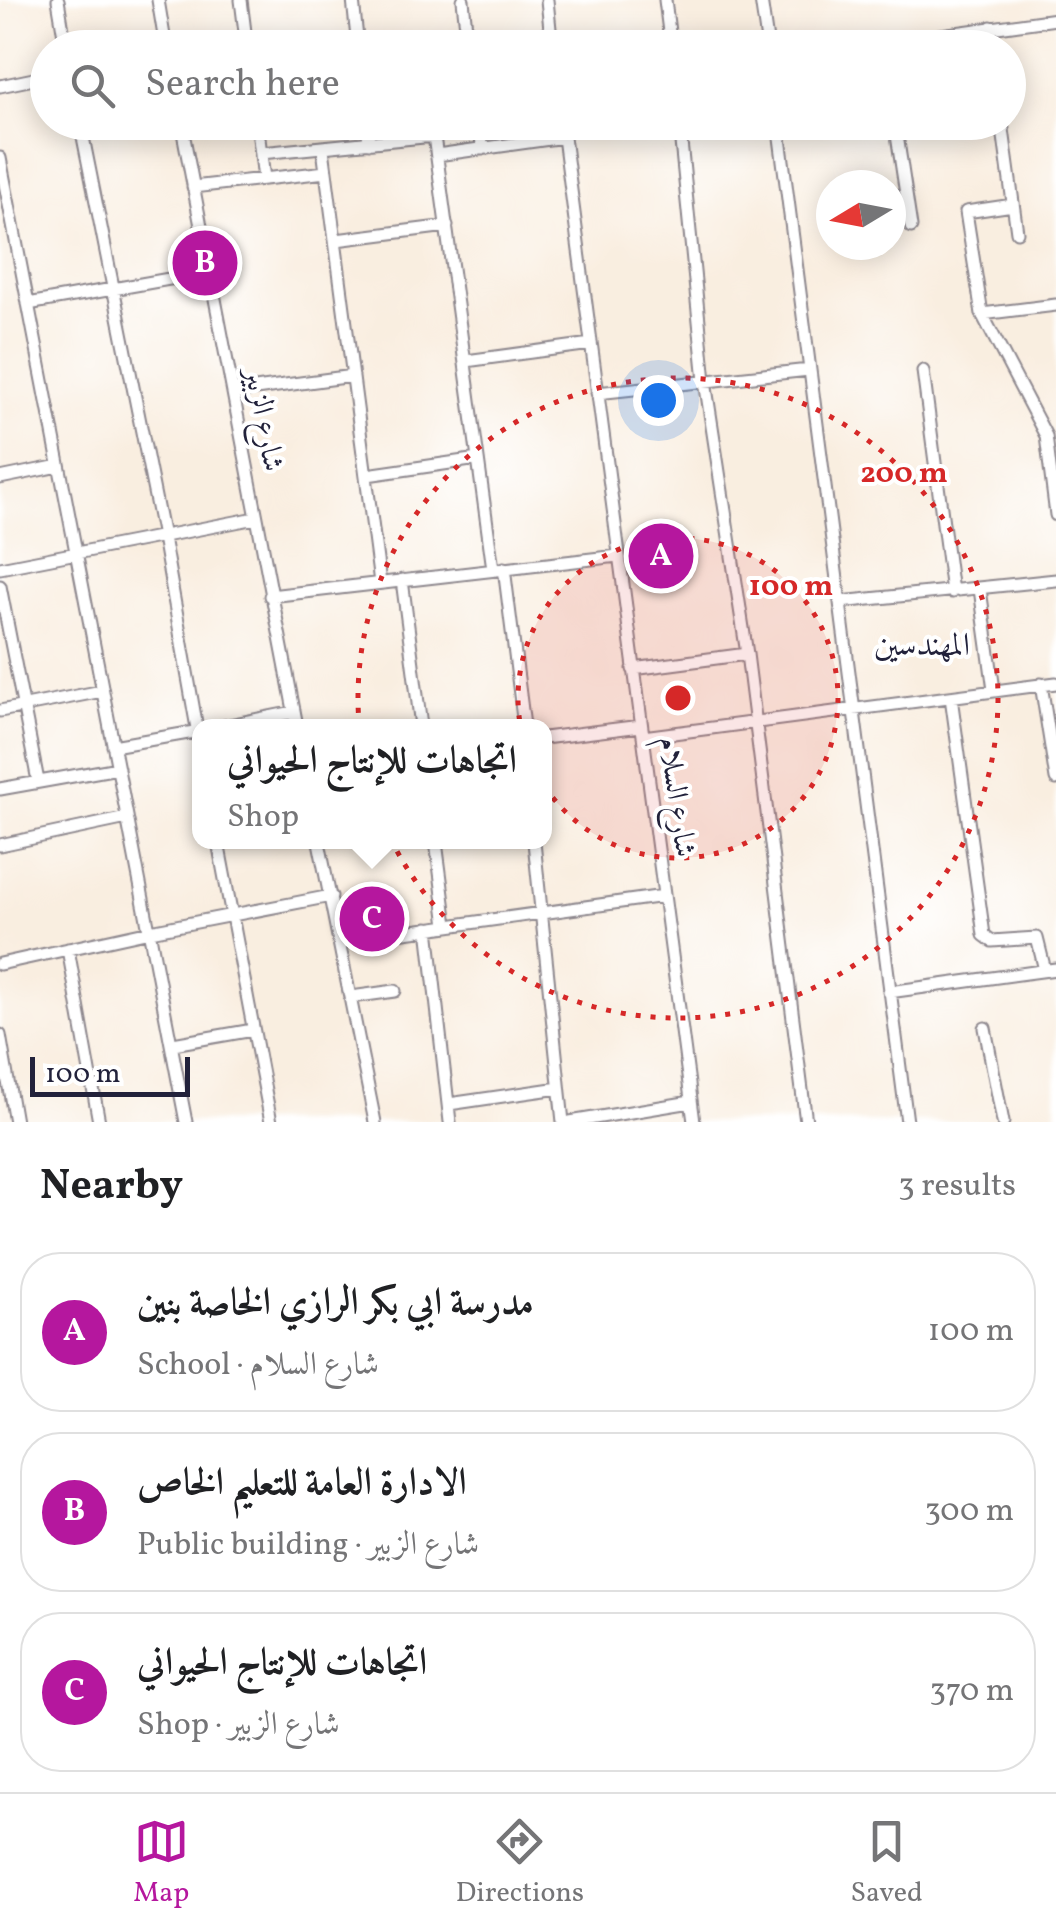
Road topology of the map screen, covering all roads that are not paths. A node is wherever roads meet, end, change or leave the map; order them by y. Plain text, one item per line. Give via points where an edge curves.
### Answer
1 (58, 0) edge
2 (158, 0) edge
3 (241, 0) edge
4 (353, 0) edge
5 (463, 0) edge
6 (547, 0) edge
7 (665, 0) edge
8 (762, 0) edge
9 (1056, 18) edge
10 (991, 27) junction
11 (63, 30) edge
12 (163, 30) edge
13 (245, 30) edge
14 (356, 30) edge
15 (466, 30) edge
16 (550, 30) edge
17 (669, 30) edge
18 (766, 30) edge
19 (972, 30) edge
20 (991, 30) edge
21 (30, 80) edge
22 (0, 86) edge
23 (83, 140) edge
24 (184, 140) edge
25 (260, 140) edge
26 (369, 140) edge
27 (397, 140) edge
28 (435, 140) edge
29 (481, 140) edge
30 (539, 140) edge
31 (565, 140) edge
32 (681, 140) edge
33 (780, 140) edge
34 (898, 140) edge
35 (1004, 140) edge
36 (369, 143) junction
37 (323, 149) junction
38 (483, 149) junction
39 (262, 153) junction
40 (437, 154) junction
41 (0, 158) edge
42 (326, 172) junction
43 (264, 179) junction
44 (2, 182) edge
45 (193, 187) junction
46 (1012, 205) junction
47 (448, 226) junction
48 (911, 227) dead end
49 (1017, 232) dead end
50 (336, 240) junction
51 (209, 272) junction
52 (112, 288) junction
53 (28, 304) junction
54 (1056, 305) edge
55 (982, 314) junction
56 (591, 344) junction
57 (466, 362) junction
58 (808, 370) junction
59 (922, 372) dead end
60 (353, 376) junction
61 (704, 381) junction
62 (233, 392) junction
63 (597, 393) junction
64 (478, 459) junction
65 (59, 466) junction
66 (367, 475) junction
67 (0, 478) edge
68 (1056, 514) edge
69 (256, 518) junction
70 (163, 536) junction
71 (77, 552) junction
72 (618, 556) junction
73 (0, 568) edge
74 (498, 568) junction
75 (402, 580) junction
76 (1056, 580) edge
77 (380, 582) junction
78 (0, 586) edge
79 (980, 589) junction
80 (952, 592) junction
81 (270, 596) junction
82 (840, 602) junction
83 (747, 654) junction
84 (633, 669) junction
85 (1056, 682) edge
86 (1041, 684) junction
87 (102, 690) junction
88 (994, 690) junction
89 (952, 697) junction
90 (24, 707) junction
91 (854, 710) junction
92 (0, 712) edge
93 (294, 712) junction
94 (196, 719) edge
95 (259, 719) edge
96 (295, 719) edge
97 (420, 719) edge
98 (523, 719) edge
99 (755, 721) junction
100 (642, 731) junction
101 (192, 737) edge
102 (552, 737) edge
103 (113, 746) junction
104 (118, 768) junction
105 (1056, 778) edge
106 (38, 781) junction
107 (0, 789) edge
108 (127, 818) junction
109 (0, 845) edge
110 (219, 849) edge
111 (321, 849) edge
112 (437, 849) edge
113 (535, 849) edge
114 (331, 896) junction
115 (664, 896) junction
116 (541, 913) junction
117 (232, 914) junction
118 (447, 924) junction
119 (428, 928) junction
120 (150, 930) junction
121 (340, 942) junction
122 (68, 949) junction
123 (0, 964) edge
124 (1050, 970) edge
125 (394, 991) dead end
126 (890, 992) junction
127 (351, 996) junction
128 (985, 1028) dead end
129 (253, 1030) junction
130 (0, 1034) edge
131 (173, 1044) junction
132 (559, 1088) junction
133 (691, 1102) junction
134 (449, 1104) junction
135 (15, 1122) edge
136 (99, 1122) edge
137 (186, 1122) edge
138 (270, 1122) edge
139 (375, 1122) edge
140 (450, 1122) edge
141 (566, 1122) edge
142 (694, 1122) edge
143 (806, 1122) edge
144 (907, 1122) edge
145 (1003, 1122) edge

1 - 11 street
2 - 12 street
3 - 13 street
4 - 14 street
5 - 15 street
6 - 16 street
7 - 17 street
8 - 18 street
9 - 10 street
10 - 19 street
10 - 20 street
21 - 22 street
23 - 52 street
24 - 45 street, شارع الزبير
25 - 39 street
26 - 36 street
27 - 36 street
28 - 40 street
29 - 38 street
30 - 38 street
31 - 56 street, شارع السلام
32 - 61 street
33 - 58 street
34 - 48 street
35 - 46 street
36 - 37 street
37 - 39 street
37 - 42 street
38 - 40 street
39 - 43 street
40 - 47 street
41 - 44 street
42 - 43 street
42 - 50 street
43 - 45 street
44 - 53 street
45 - 51 street, شارع الزبير
46 - 49 street
46 - 55 street via 966,212
47 - 50 street
47 - 57 street
50 - 60 street
51 - 52 street
51 - 62 street, شارع الزبير
52 - 53 street
52 - 70 street
53 - 65 street
54 - 55 street
55 - 68 street via 1046,436
56 - 57 street
56 - 63 street, شارع السلام
57 - 64 street
58 - 61 street
58 - 82 street
59 - 80 street
60 - 62 street
60 - 66 street
61 - 63 street
61 - 83 street
62 - 69 street, شارع الزبير
63 - 72 street, شارع السلام
64 - 66 street
64 - 74 street
65 - 67 street
65 - 71 street
66 - 77 street
69 - 70 street
69 - 81 street, شارع الزبير
70 - 71 street
70 - 94 street
71 - 73 street
71 - 87 street
72 - 74 street
72 - 84 street, شارع السلام
74 - 75 street
74 - 98 street
75 - 77 street
75 - 97 street
76 - 79 street
77 - 81 street
78 - 90 street
79 - 80 street
79 - 88 street
80 - 82 street
81 - 93 street, شارع الزبير
82 - 91 street
83 - 84 street
83 - 99 street
84 - 100 street, شارع السلام
85 - 86 street
86 - 88 street
86 - 105 street
87 - 90 street
87 - 103 street
88 - 89 street
89 - 91 street
89 - 124 street via 984,935 992,941 1037,938
90 - 92 street
90 - 106 street
91 - 99 street
91 - 126 street
93 - 95 street
93 - 96 street, شارع الزبير
99 - 100 street
99 - 143 street
100 - 102 street
100 - 115 street, شارع السلام
101 - 103 street
103 - 104 street
104 - 106 street
104 - 108 street
106 - 107 street
108 - 109 street
108 - 120 street
110 - 117 street
111 - 114 street
112 - 118 street
113 - 116 street
114 - 117 street
114 - 121 street
115 - 116 street
115 - 133 street, شارع السلام
116 - 118 street
116 - 132 street
117 - 120 street
117 - 129 street
118 - 119 street
119 - 121 street
119 - 134 street
120 - 122 street
120 - 131 street
121 - 127 street
122 - 123 street
122 - 136 street
124 - 126 street
125 - 127 street
126 - 144 street
127 - 139 street
128 - 145 street
129 - 131 street
129 - 138 street
130 - 135 street
131 - 137 street
132 - 134 street
132 - 141 street
133 - 141 street
133 - 142 street, شارع السلام
134 - 140 street

